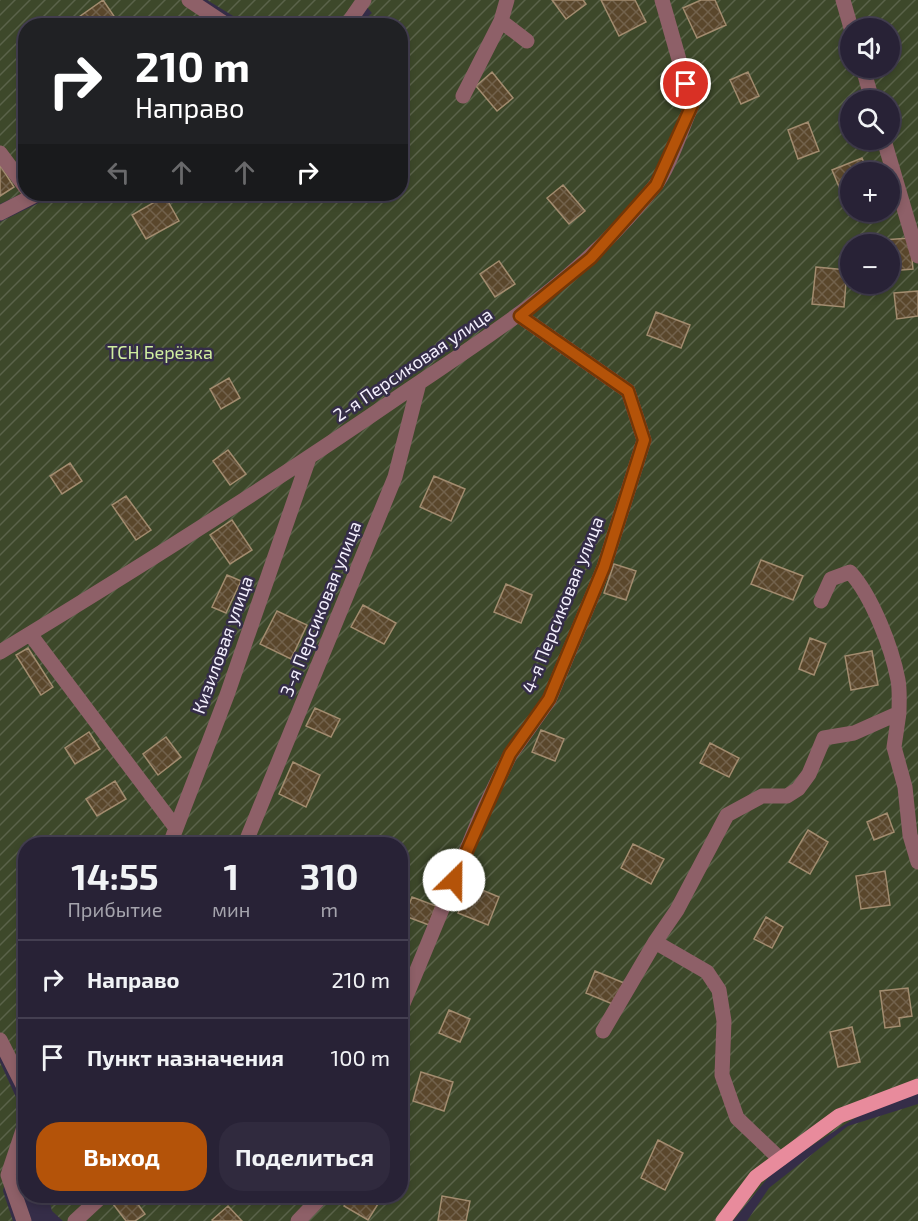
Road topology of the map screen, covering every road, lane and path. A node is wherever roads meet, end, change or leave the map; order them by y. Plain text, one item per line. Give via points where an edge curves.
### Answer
1 (189, 0) edge
2 (364, 0) edge
3 (507, 0) edge
4 (662, 0) edge
5 (843, 0) edge
6 (216, 18) edge
7 (352, 18) edge
8 (848, 18) edge
9 (501, 21) junction
10 (527, 41) dead end
11 (463, 96) dead end
12 (887, 150) edge
13 (0, 153) edge
14 (18, 176) edge
15 (19, 201) edge
16 (0, 213) edge
17 (918, 256) edge
18 (520, 316) junction
19 (419, 383) junction
20 (309, 458) junction
21 (821, 601) dead end
22 (30, 634) junction
23 (0, 652) edge
24 (899, 713) junction
25 (176, 828) junction
26 (173, 837) edge
27 (248, 837) edge
28 (918, 862) edge
29 (655, 942) junction
30 (408, 992) edge
31 (603, 1031) dead end
32 (0, 1040) edge
33 (18, 1075) edge
34 (918, 1086) edge
35 (18, 1142) edge
36 (780, 1159) junction
37 (4, 1178) edge
38 (94, 1203) edge
39 (315, 1203) edge
40 (24, 1221) edge
41 (75, 1221) edge
42 (298, 1221) edge
43 (723, 1221) edge

1 - 6 lane
2 - 7 lane
3 - 9 lane
4 - 18 lane, 2-я Персиковая улица via 692,105 679,135 656,185 591,258
5 - 8 lane
9 - 10 lane
9 - 11 lane
12 - 17 lane
13 - 14 lane
15 - 16 lane
18 - 19 lane, 2-я Персиковая улица
18 - 30 lane, 4-я Персиковая улица via 628,391 644,440 604,567 549,699 510,754
19 - 20 lane, 2-я Персиковая улица
19 - 27 lane, 3-я Персиковая улица via 395,477
20 - 22 lane, 2-я Персиковая улица
20 - 25 lane, Кизиловая улица via 227,695
21 - 24 lane via 831,579 850,572 863,586 898,680
22 - 23 lane, 2-я Персиковая улица
22 - 25 lane
24 - 28 lane via 894,747
24 - 29 lane via 854,733 824,738 798,789 788,796 762,796 727,814 677,910
25 - 26 lane, Кизиловая улица
29 - 31 lane
29 - 36 lane via 707,972 719,990 722,1075 737,1118
32 - 33 lane
34 - 36 main road via 838,1116
35 - 37 lane
36 - 43 main road via 756,1177
37 - 40 lane
38 - 41 lane
39 - 42 lane

